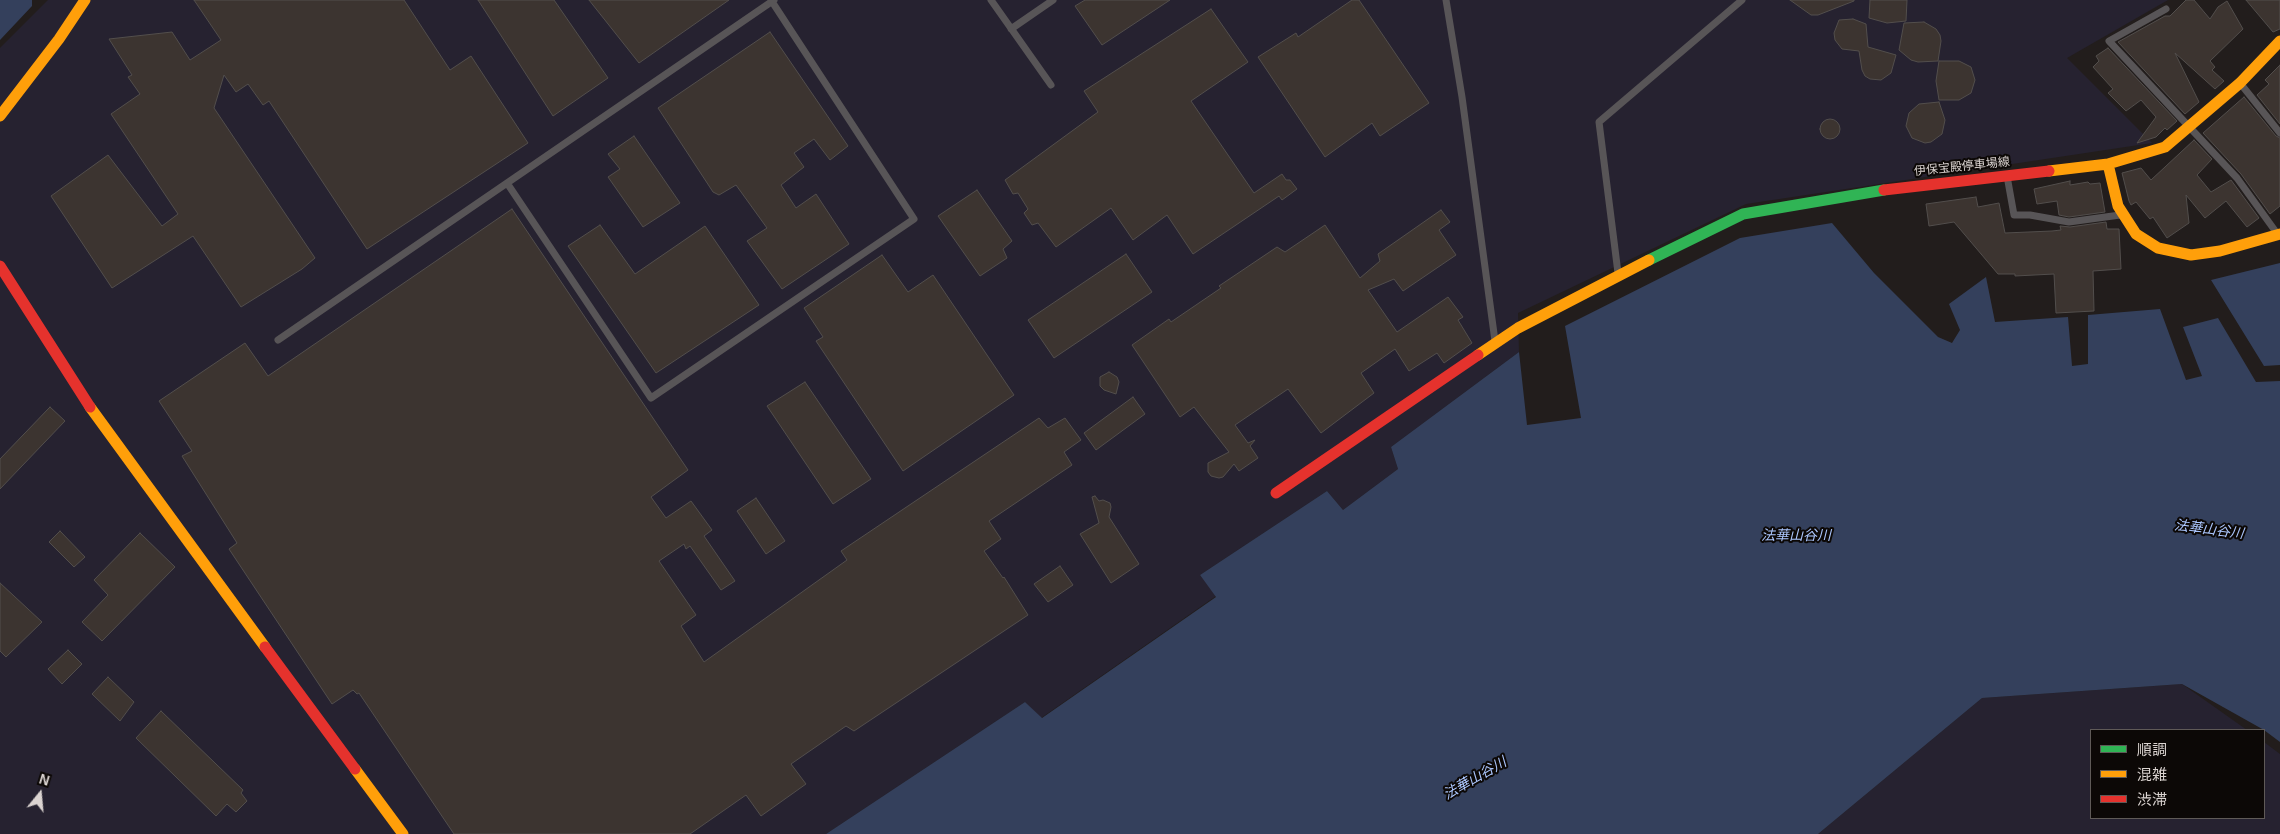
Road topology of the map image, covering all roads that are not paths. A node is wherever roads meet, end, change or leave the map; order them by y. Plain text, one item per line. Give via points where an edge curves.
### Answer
1 (85, 0) edge
2 (772, 0) edge
3 (991, 0) edge
4 (1053, 0) edge
5 (1446, 0) edge
6 (1742, 0) edge
7 (2166, 9) dead end
8 (1011, 29) junction
9 (2280, 41) edge
10 (2240, 83) junction
11 (1051, 85) dead end
12 (0, 116) edge
13 (2190, 126) junction
14 (2280, 133) edge
15 (2108, 164) junction
16 (2007, 176) junction
17 (507, 183) junction
18 (2123, 215) junction
19 (2279, 233) edge
20 (0, 266) edge
21 (1618, 275) junction
22 (278, 340) dead end
23 (1496, 344) junction
24 (1276, 493) dead end
25 (403, 834) edge

1 - 12 street
2 - 17 lane
2 - 17 lane via 914,219 651,398
3 - 8 lane
4 - 8 lane
5 - 23 lane
6 - 21 lane via 1599,122
7 - 13 lane via 2109,41
8 - 11 lane
9 - 10 street, 伊保宝殿停車場線
10 - 13 street, 伊保宝殿停車場線
10 - 14 lane
13 - 15 street, 伊保宝殿停車場線 via 2165,147
13 - 19 lane via 2237,178
15 - 16 street, 伊保宝殿停車場線
15 - 18 street
16 - 18 lane via 2014,215 2069,222
16 - 21 street, 伊保宝殿停車場線 via 1894,188 1743,214
17 - 22 lane
18 - 19 street via 2136,234 2158,248 2190,255 2220,251
20 - 25 street via 81,394 132,466
21 - 23 street, 伊保宝殿停車場線 via 1518,328
23 - 24 street, 伊保宝殿停車場線

